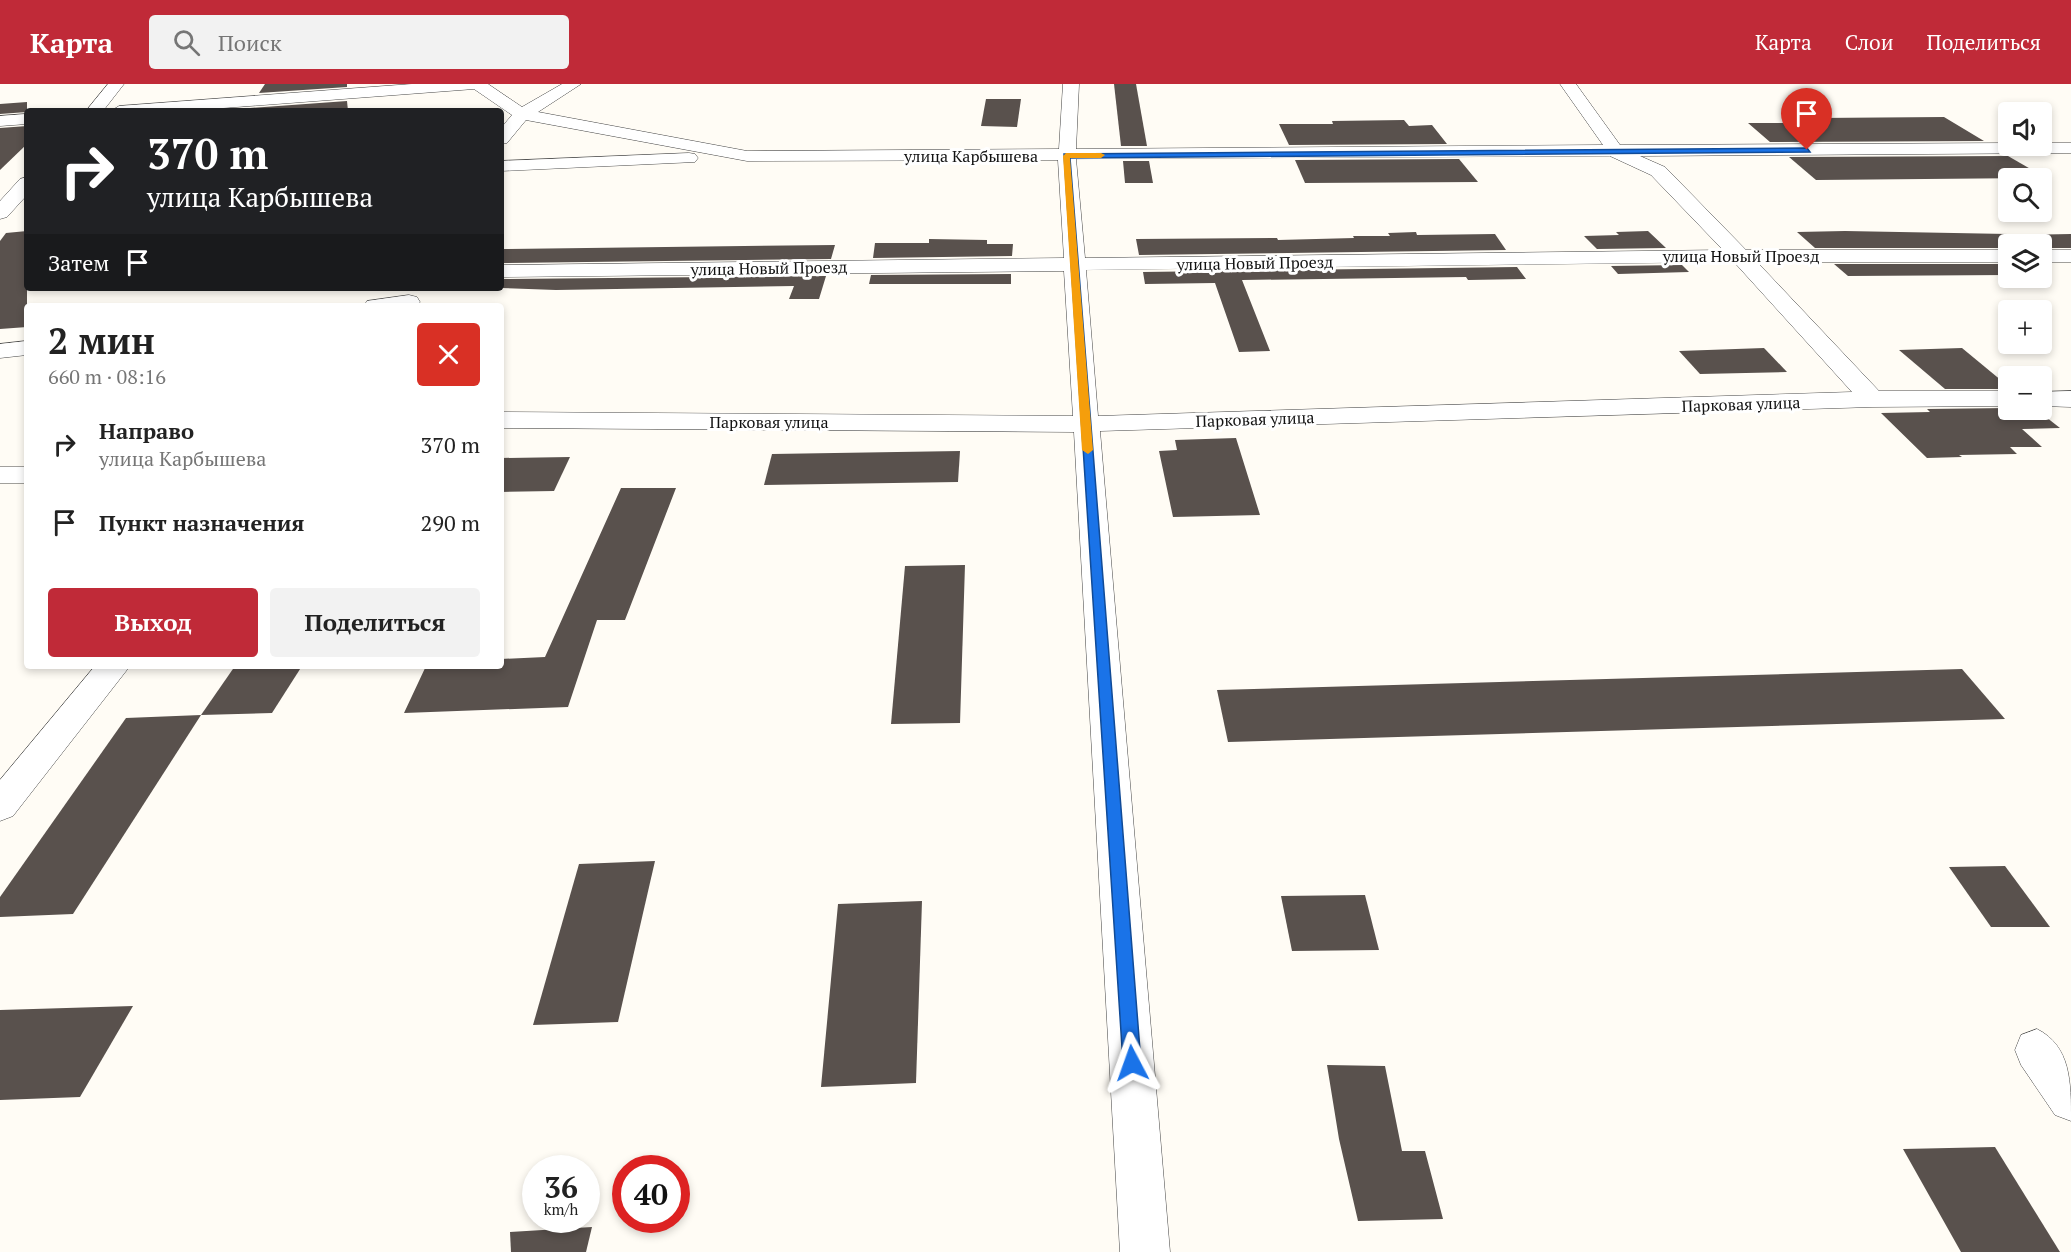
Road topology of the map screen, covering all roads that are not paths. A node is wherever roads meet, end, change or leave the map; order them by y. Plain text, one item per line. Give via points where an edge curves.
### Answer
1 (116, 84) edge
2 (274, 84) edge
3 (476, 84) edge
4 (573, 84) edge
5 (1071, 84) edge
6 (1568, 84) edge
7 (258, 100) junction
8 (96, 108) edge
9 (157, 108) edge
10 (522, 114) junction
11 (24, 119) edge
12 (0, 121) edge
13 (504, 135) edge
14 (2071, 148) edge
15 (1616, 152) junction
16 (747, 156) junction
17 (1066, 156) junction
18 (504, 166) edge
19 (24, 186) edge
20 (24, 209) edge
21 (0, 212) edge
22 (1740, 256) junction
23 (1998, 256) edge
24 (2052, 256) edge
25 (2071, 256) edge
26 (1074, 265) junction
27 (504, 271) edge
28 (412, 300) edge
29 (394, 303) edge
30 (24, 348) edge
31 (0, 351) edge
32 (1872, 399) junction
33 (1998, 399) edge
34 (2052, 399) edge
35 (2071, 399) edge
36 (504, 420) edge
37 (1086, 424) junction
38 (24, 475) edge
39 (0, 476) edge
40 (112, 669) edge
41 (0, 806) edge
42 (2037, 1050) dead end
43 (2071, 1099) edge
44 (1145, 1252) edge

1 - 8 street
2 - 7 street
3 - 7 street
3 - 10 street
4 - 10 street
5 - 17 street
6 - 15 street
7 - 9 street
10 - 13 street
10 - 16 street, улица Карбышева
11 - 12 street
14 - 15 street, улица Карбышева
15 - 17 street, улица Карбышева
15 - 22 street via 1658,171
16 - 17 street, улица Карбышева
16 - 18 street
17 - 26 street
19 - 21 street
20 - 21 street
22 - 23 street, улица Новый Проезд
22 - 26 street, улица Новый Проезд
22 - 32 street
24 - 25 street
26 - 27 street, улица Новый Проезд
26 - 37 street
28 - 29 street
30 - 31 street
32 - 33 street, Парковая улица
32 - 37 street, Парковая улица
34 - 35 street
36 - 37 street, Парковая улица
37 - 44 street
38 - 39 street
40 - 41 street
42 - 43 street

